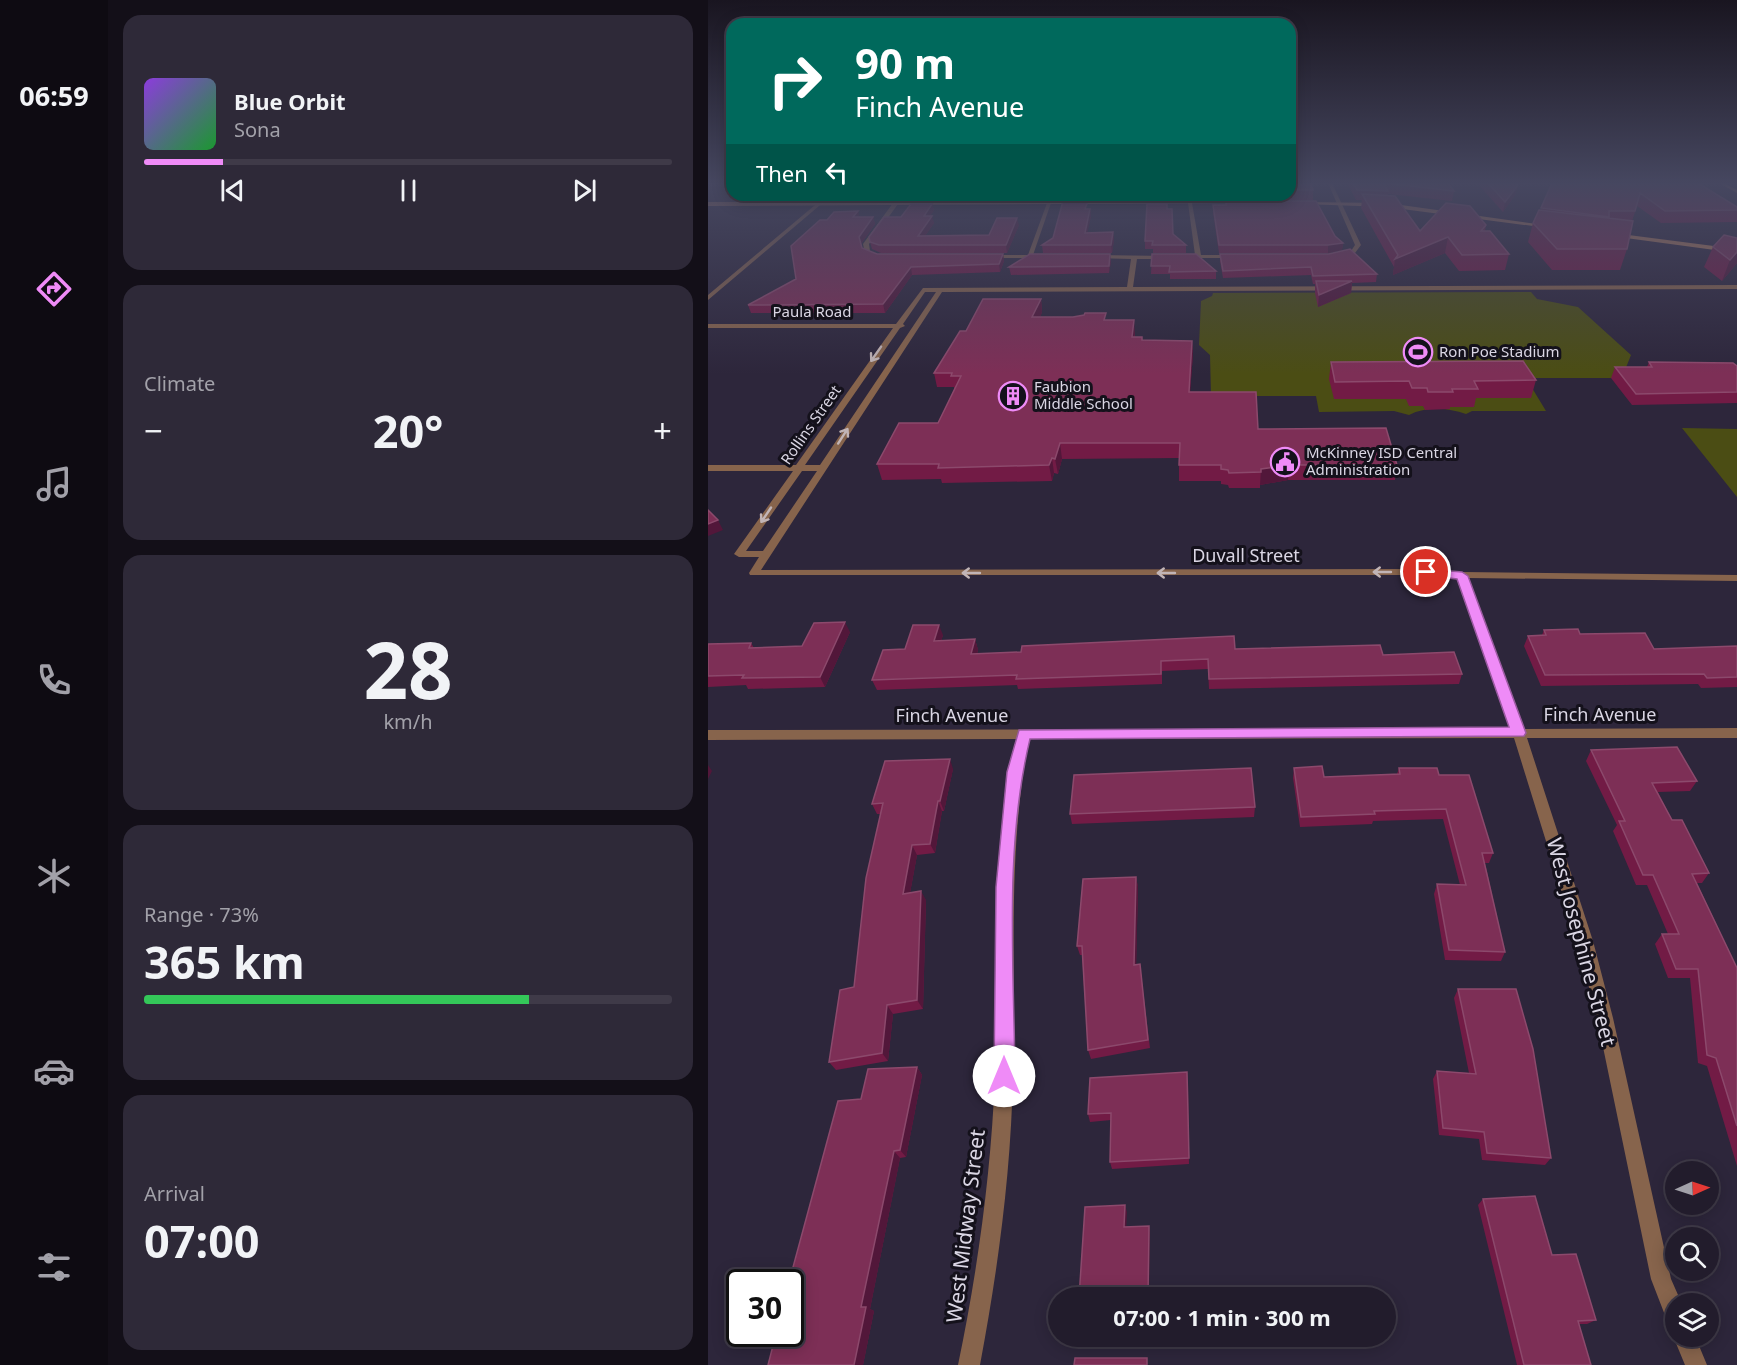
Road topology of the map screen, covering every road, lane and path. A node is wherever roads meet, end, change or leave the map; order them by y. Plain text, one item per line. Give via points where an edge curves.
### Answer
1 (769, 247) edge
2 (866, 247) edge
3 (1034, 247) edge
4 (1196, 247) edge
5 (1357, 247) edge
6 (1705, 247) edge
7 (1737, 251) edge
8 (880, 257) edge
9 (984, 257) edge
10 (1030, 257) junction
11 (1053, 257) edge
12 (1088, 257) edge
13 (1134, 257) junction
14 (1198, 257) junction
15 (1245, 257) edge
16 (1328, 257) edge
17 (1737, 287) edge
18 (941, 289) junction
19 (1130, 289) junction
20 (708, 298) edge
21 (708, 326) edge
22 (896, 326) junction
23 (916, 326) junction
24 (708, 468) edge
25 (797, 468) junction
26 (822, 468) junction
27 (767, 554) junction
28 (754, 573) joint
29 (1462, 576) junction
30 (1737, 578) edge
31 (1737, 732) edge
32 (1519, 733) junction
33 (1024, 734) junction
34 (708, 735) edge
35 (1667, 1293) edge
36 (1689, 1347) edge
37 (969, 1365) edge
38 (1696, 1365) edge

1 - 20 street
2 - 8 street via 867,252
3 - 10 street
4 - 14 street
5 - 16 street via 1353,252
6 - 7 street
9 - 10 street
10 - 11 street
12 - 13 street
13 - 14 street
13 - 19 street
14 - 15 street
17 - 19 street
18 - 19 street
18 - 22 street, Rollins Street via 923,290
18 - 23 street, Rollins Street
21 - 22 street, Paula Road
22 - 23 street, Paula Road
22 -> 25 street, Rollins Street
26 -> 23 street, Rollins Street
24 - 25 street
25 - 26 street
25 -> 27 street, Rollins Street via 739,554
26 - 27 street, Rollins Street
27 - 28 street, Rollins Street
29 -> 28 street, Duvall Street via 1426,572
29 - 30 street, Duvall Street
29 - 32 street, West Josephine Street
31 - 32 street, Finch Avenue
32 - 33 street, Finch Avenue
32 - 35 street, West Josephine Street via 1585,941
33 - 34 street, Finch Avenue
33 - 37 street, West Midway Street via 1015,772 1005,887 1004,1076 996,1197
36 - 38 street

